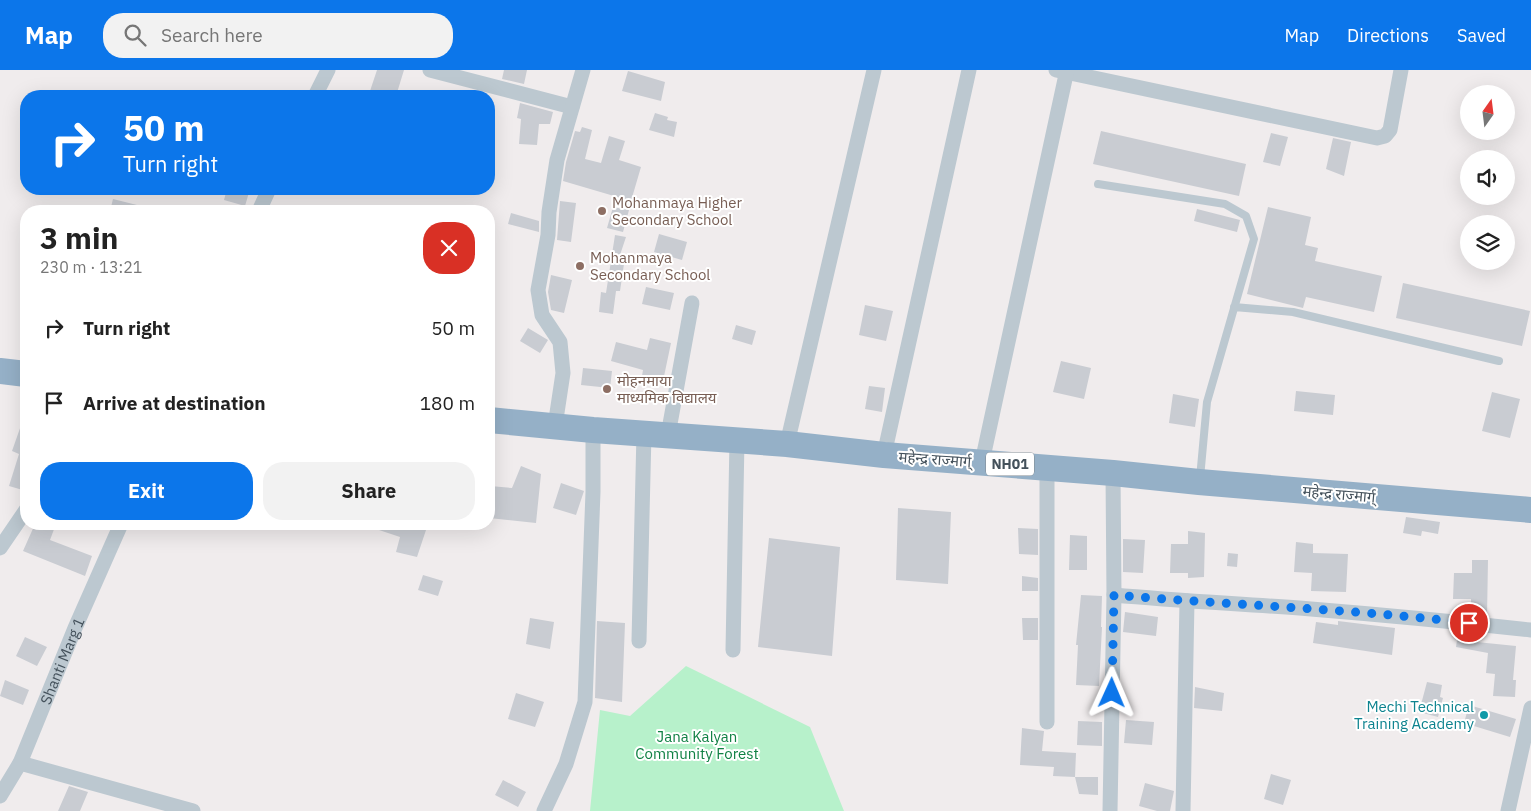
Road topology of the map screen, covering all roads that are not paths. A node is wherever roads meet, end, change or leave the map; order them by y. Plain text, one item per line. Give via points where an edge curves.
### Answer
1 (328, 70) edge
2 (430, 70) edge
3 (583, 70) edge
4 (874, 70) edge
5 (969, 70) edge
6 (1401, 70) edge
7 (1063, 71) edge
8 (318, 90) edge
9 (572, 106) junction
10 (1098, 184) dead end
11 (692, 303) dead end
12 (1234, 307) junction
13 (1499, 361) dead end
14 (0, 372) edge
15 (20, 374) edge
16 (495, 421) edge
17 (555, 426) junction
18 (592, 430) junction
19 (656, 434) junction
20 (737, 440) junction
21 (787, 444) junction
22 (884, 455) junction
23 (982, 462) junction
24 (1047, 467) junction
25 (1114, 473) junction
26 (1199, 482) junction
27 (1531, 510) edge
28 (20, 519) edge
29 (118, 530) edge
30 (0, 548) edge
31 (1114, 595) junction
32 (1187, 601) junction
33 (1531, 630) edge
34 (639, 640) dead end
35 (732, 650) dead end
36 (1531, 708) edge
37 (1047, 722) dead end
38 (20, 763) junction
39 (0, 796) edge
40 (193, 811) edge
41 (544, 811) edge
42 (1111, 811) edge
43 (1182, 811) edge
44 (1508, 811) edge

1 - 8 street
2 - 9 street
3 - 9 street
4 - 21 street
5 - 22 street
6 - 7 street via 1390,130 1377,138
7 - 23 street
9 - 17 street via 557,160 538,290 542,315 560,342 563,373
10 - 12 lane via 1224,204 1246,216 1254,239
11 - 19 street
12 - 13 lane via 1293,312
12 - 26 lane via 1207,402
14 - 15 highway
16 - 17 highway, महेन्द्र राज्मार्ग् / NH01
17 - 18 highway, महेन्द्र राज्मार्ग् / NH01
18 - 19 highway, महेन्द्र राज्मार्ग् / NH01
18 - 41 street via 593,492 585,702 566,764
19 - 20 highway, महेन्द्र राज्मार्ग् / NH01
19 - 34 street
20 - 21 highway, महेन्द्र राज्मार्ग् / NH01
20 - 35 street
21 - 22 highway, महेन्द्र राज्मार्ग् / NH01
22 - 23 highway, महेन्द्र राज्मार्ग् / NH01
23 - 24 highway, महेन्द्र राज्मार्ग् / NH01
24 - 25 highway, महेन्द्र राज्मार्ग् / NH01
24 - 37 street
25 - 26 highway, महेन्द्र राज्मार्ग् / NH01
25 - 31 street
26 - 27 highway, महेन्द्र राज्मार्ग् / NH01
28 - 30 street
29 - 38 street, Shanti Marg 1
31 - 32 street
31 - 42 street
32 - 33 street
32 - 43 street
36 - 44 street
38 - 39 street, Shanti Marg 1
38 - 40 street

